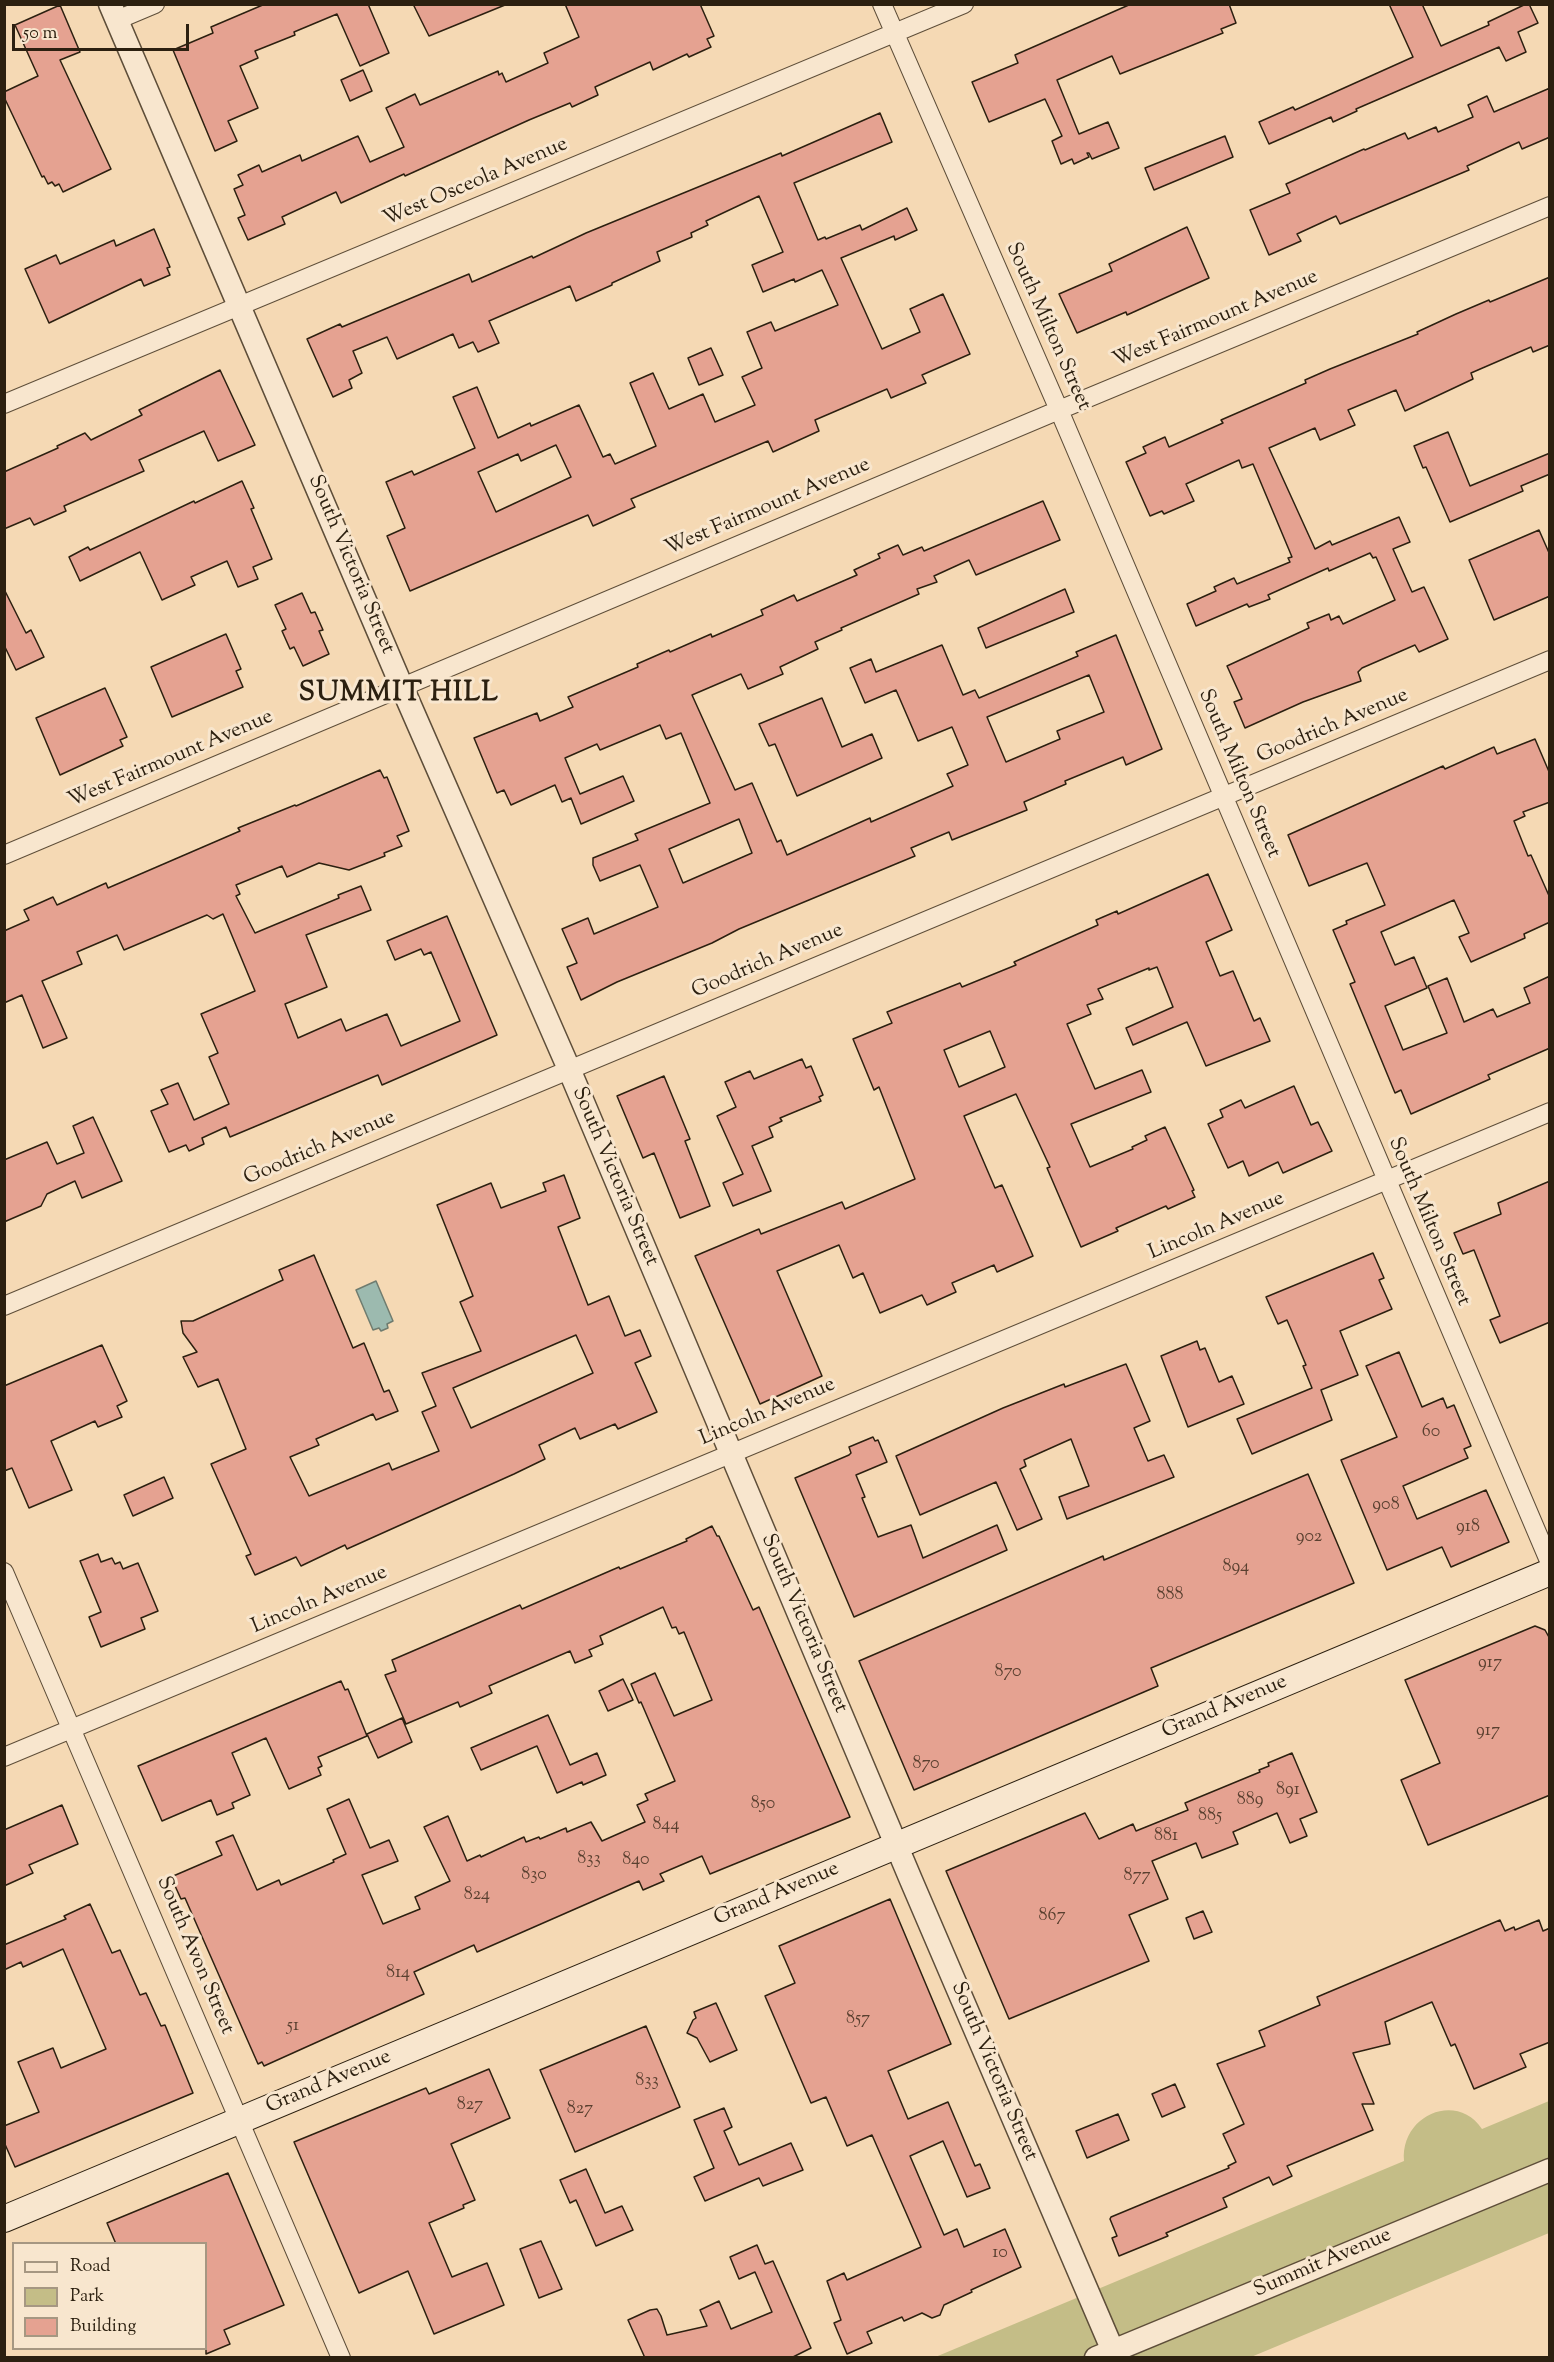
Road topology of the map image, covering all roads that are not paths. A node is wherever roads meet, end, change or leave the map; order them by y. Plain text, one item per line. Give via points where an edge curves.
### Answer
1 (155, 4) edge
2 (882, 4) edge
3 (964, 4) edge
4 (113, 12) edge
5 (895, 33) junction
6 (1550, 206) edge
7 (239, 306) junction
8 (4, 404) edge
9 (1059, 410) junction
10 (1550, 660) edge
11 (402, 687) junction
12 (1223, 798) junction
13 (4, 855) edge
14 (569, 1069) junction
15 (1550, 1112) edge
16 (1387, 1180) junction
17 (4, 1306) edge
18 (730, 1453) junction
19 (1550, 1563) edge
20 (4, 1572) edge
21 (1550, 1572) edge
22 (73, 1729) junction
23 (4, 1757) edge
24 (896, 1845) junction
25 (239, 2120) junction
26 (1550, 2170) edge
27 (4, 2218) edge
28 (1109, 2355) edge
29 (341, 2358) edge

1 - 4 street
2 - 5 street, South Milton Street
3 - 5 street, West Osceola Avenue
4 - 7 street, South Victoria Street
5 - 7 street, West Osceola Avenue
5 - 9 street, South Milton Street
6 - 9 street, West Fairmount Avenue
7 - 8 street, West Osceola Avenue
7 - 11 street, South Victoria Street
9 - 11 street, West Fairmount Avenue
9 - 12 street, South Milton Street
10 - 12 street, Goodrich Avenue
11 - 13 street, West Fairmount Avenue
11 - 14 street, South Victoria Street
12 - 14 street, Goodrich Avenue
12 - 16 street, South Milton Street
14 - 17 street, Goodrich Avenue
14 - 18 street, South Victoria Street
15 - 16 street, Lincoln Avenue
16 - 18 street, Lincoln Avenue
16 - 19 street, South Milton Street
18 - 22 street, Lincoln Avenue
18 - 24 street, South Victoria Street
20 - 22 street, South Avon Street
21 - 24 main road, Grand Avenue
22 - 23 street, Lincoln Avenue
22 - 25 street, South Avon Street
24 - 25 main road, Grand Avenue
24 - 28 street, South Victoria Street
25 - 27 main road, Grand Avenue
25 - 29 street, South Avon Street
26 - 28 street, Summit Avenue

